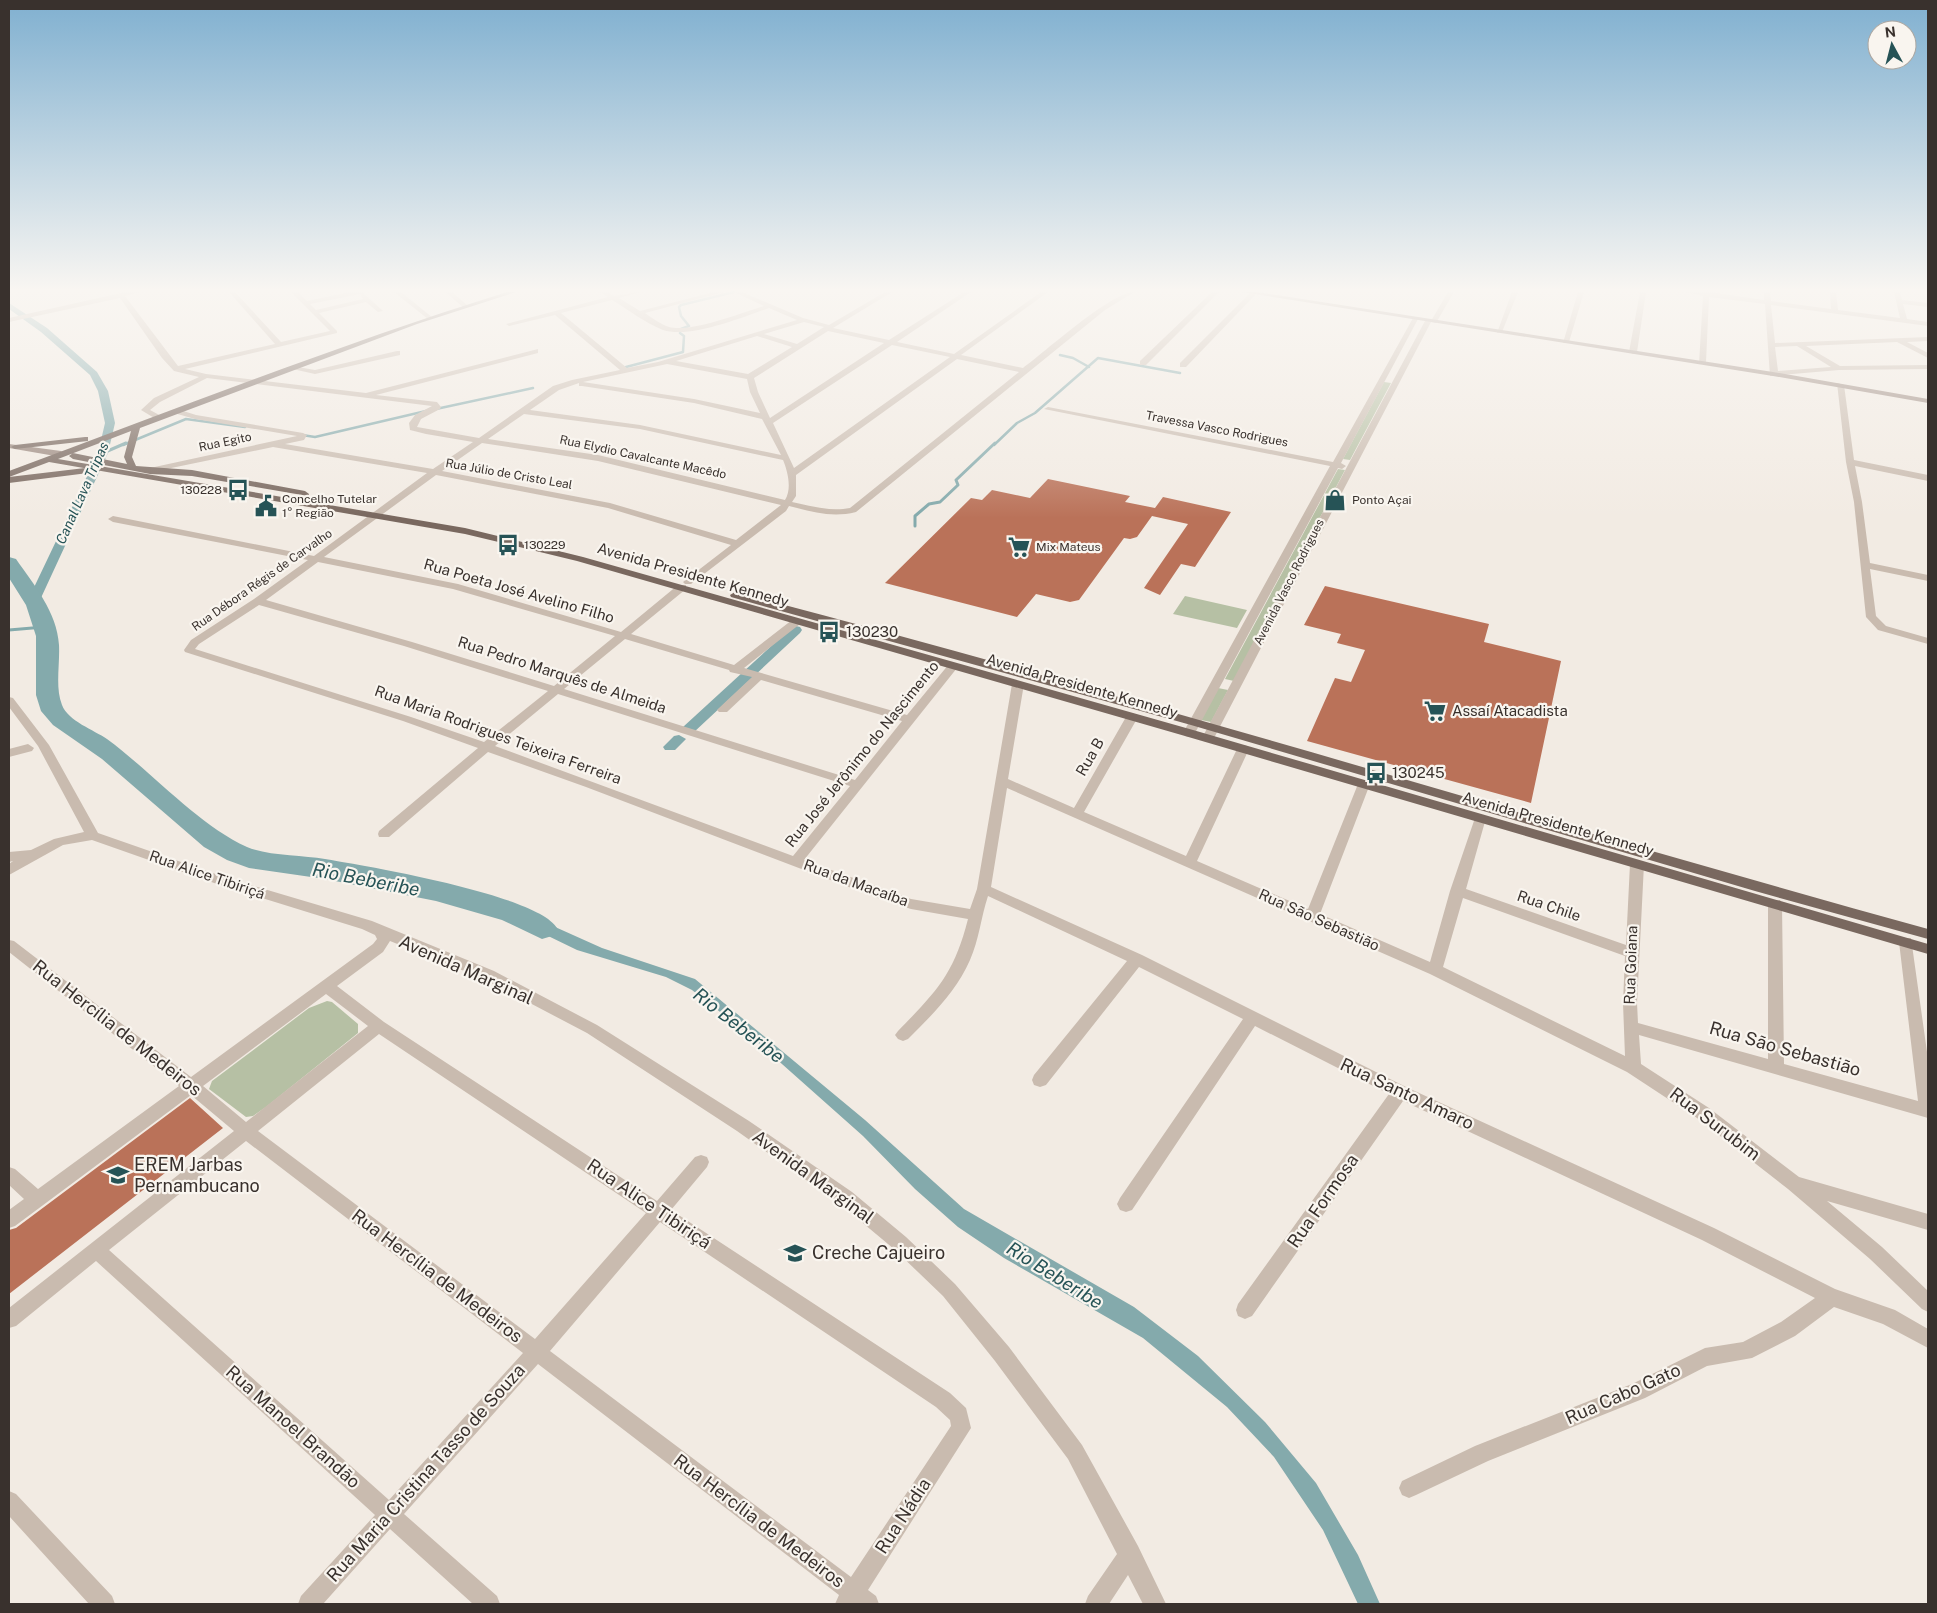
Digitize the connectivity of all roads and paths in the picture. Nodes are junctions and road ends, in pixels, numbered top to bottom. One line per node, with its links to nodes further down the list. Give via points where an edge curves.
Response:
1 (185, 367): 19 (street)
2 (335, 367): 17 (street, via 314,372)
3 (472, 367): 28 (street)
4 (622, 367): 20 (street)
5 (644, 367): 20 (street, Rua Débora Régis de Carvalho)
6 (696, 367): 24 (street)
7 (767, 367): 24 (street)
8 (851, 367): 34 (street)
9 (941, 367): 49 (street)
10 (1006, 367): 21 (street)
11 (1030, 367): 21 (street)
12 (1388, 367): 45 (street, Avenida Vasco Rodrigues)
13 (1403, 367): 47 (street, Avenida Vasco Rodrigues)
14 (1737, 367): 22 (street)
15 (1773, 367): 22 (street)
16 (1904, 367): 18 (street)
17 (292, 368): 25 (main road)
18 (1839, 368): 22 (street)
19 (177, 369): 23 (street)
20 (626, 371): 26 (street, Rua Débora Régis de Carvalho)
21 (1025, 371): 54 (street, Rua Elydio Cavalcante Macêdo, via 853,510 830,513)
22 (1774, 373): 27 (street)
23 (206, 376): 25 (street); 33 (street, via 157,400 145,410)
24 (750, 378): 34 (street)
25 (255, 382): 28 (street); 31 (main road)
26 (572, 382): 32 (street, Rua Débora Régis de Carvalho, via 556,388); 34 (street, via 694,401)
27 (1840, 385): 29 (street); 43 (street)
28 (362, 396): 37 (street, Rua Elydio Cavalcante Macêdo, via 434,404 437,407 422,414 413,428)
29 (1928, 401)
30 (1048, 409): 45 (street, Travessa Vasco Rodrigues)
31 (177, 410): 33 (main road); 38 (street, Rua Egito, via 195,417 302,436)
32 (523, 411): 37 (street, Rua Débora Régis de Carvalho); 41 (street, via 640,427)
33 (159, 418): 35 (main road)
34 (767, 419): 41 (street)
35 (131, 428): 36 (main road); 46 (main road, via 128,460)
36 (102, 437): 39 (main road); 40 (main road)
37 (480, 440): 48 (street, Rua Débora Régis de Carvalho); 54 (street, Rua Elydio Cavalcante Macêdo, via 598,458)
38 (272, 444): 48 (street, Rua Júlio de Cristo Leal); 51 (street, Rua Egito)
39 (11, 448): 40 (street, Avenida Presidente Kennedy); 42 (street, Avenida Presidente Kennedy)
40 (61, 454): 42 (main road); 44 (main road, Avenida Presidente Kennedy)
41 (785, 458): 49 (street)
42 (46, 460): 44 (main road, Avenida Presidente Kennedy); 50 (main road)
43 (1850, 464): 52 (street); 59 (street)
44 (83, 465): 46 (main road, Avenida Presidente Kennedy, via 117,463); 51 (main road, Avenida Presidente Kennedy, via 112,472); 53 (main road)
45 (1335, 465): 47 (street, Travessa Vasco Rodrigues); 69 (street, Avenida Vasco Rodrigues)
46 (132, 468): 51 (main road, Avenida Presidente Kennedy)
47 (1351, 468): 71 (street, Avenida Vasco Rodrigues)
48 (433, 473): 55 (street, Rua Débora Régis de Carvalho); 57 (street, Rua Júlio de Cristo Leal, via 632,511)
49 (794, 473): 54 (street)
50 (9, 474)
51 (147, 474): 55 (main road, Avenida Presidente Kennedy); 55 (main road, Avenida Presidente Kennedy, via 192,473 312,495)
52 (1928, 478)
53 (9, 480)
54 (789, 503): 57 (street)
55 (380, 512): 58 (street, Rua Débora Régis de Carvalho); 61 (main road, Avenida Presidente Kennedy)
56 (113, 519): 58 (street, Rua Poeta José Avelino Filho)
57 (738, 544): 61 (street)
58 (316, 558): 62 (street, Rua Débora Régis de Carvalho); 64 (street, Rua Poeta José Avelino Filho, via 454,586)
59 (1865, 565): 60 (street); 65 (street, via 1870,617 1882,628)
60 (1928, 578)
61 (685, 584): 63 (main road, Avenida Presidente Kennedy); 64 (street); 77 (main road, Avenida Presidente Kennedy)
62 (258, 601): 66 (street, Rua Débora Régis de Carvalho); 72 (street, Rua Pedro Marquês de Almeida, via 413,643)
63 (796, 622): 67 (main road, Avenida Presidente Kennedy); 68 (street)
64 (621, 636): 68 (street, Rua Poeta José Avelino Filho); 72 (street)
65 (1928, 641)
66 (189, 648): 80 (street, Rua Maria Rodrigues Teixeira Ferreira, via 198,655 352,700)
67 (953, 666): 70 (main road, Avenida Presidente Kennedy); 76 (street, Rua José Jerônimo do Nascimento)
68 (747, 673): 74 (street); 76 (street, Rua Poeta José Avelino Filho)
69 (1216, 681): 71 (street); 77 (street, Avenida Vasco Rodrigues)
70 (1018, 684): 75 (main road, Avenida Presidente Kennedy); 83 (street)
71 (1237, 687): 78 (street, Avenida Vasco Rodrigues)
72 (556, 689): 80 (street); 84 (street, Rua Pedro Marquês de Almeida)
73 (9, 700): 89 (street, via 43,745)
74 (723, 710)
75 (1132, 718): 77 (main road, Avenida Presidente Kennedy); 86 (street, Rua B)
76 (910, 720): 84 (street, Rua José Jerônimo do Nascimento)
77 (1192, 727): 78 (main road, Avenida Presidente Kennedy)
78 (1211, 733): 81 (main road, Avenida Presidente Kennedy); 101 (main road, Avenida Presidente Kennedy)
79 (28, 748): 82 (street)
80 (485, 748): 88 (street); 92 (street, Rua Maria Rodrigues Teixeira Ferreira)
81 (1243, 750): 85 (main road, Avenida Presidente Kennedy); 93 (street)
82 (9, 753)
83 (1002, 781): 86 (street, Rua São Sebastião); 97 (street)
84 (856, 784): 92 (street, Rua José Jerônimo do Nascimento)
85 (1364, 784): 87 (main road, Avenida Presidente Kennedy); 99 (street)
86 (1077, 813): 93 (street, Rua São Sebastião)
87 (1480, 818): 94 (main road, Avenida Presidente Kennedy); 96 (street)
88 (384, 834)
89 (93, 836): 90 (street, Rua Alice Tibiriçá, via 61,841); 100 (street, Rua Alice Tibiriçá, via 255,892 367,924)
90 (33, 854): 91 (street); 95 (street)
91 (9, 857)
92 (796, 861): 97 (street, Rua da Macaíba, via 911,904)
93 (1190, 862): 99 (street, Rua São Sebastião)
94 (1637, 864): 98 (main road, Avenida Presidente Kennedy); 105 (street, Rua Goiana)
95 (9, 870)
96 (1457, 891): 105 (street, Rua Chile); 107 (street)
97 (979, 902): 106 (street, Rua Santo Amaro); 112 (street, via 968,945 953,980)
98 (1775, 904): 102 (main road, Avenida Presidente Kennedy); 114 (street)
99 (1312, 917): 107 (street, Rua São Sebastião)
100 (381, 932): 108 (street, via 384,939 378,948); 139 (street, Avenida Marginal, via 489,975 592,1029 743,1126 846,1198 949,1290 1002,1354 1075,1452)
101 (1928, 934)
102 (1906, 942): 104 (main road, Avenida Presidente Kennedy); 118 (street)
103 (9, 945): 116 (street, Rua Hercília de Medeiros)
104 (1928, 948)
105 (1631, 952): 111 (street, Rua Goiana)
106 (1137, 958): 109 (street, Rua Santo Amaro); 115 (street)
107 (1435, 970): 113 (street, Rua São Sebastião)
108 (327, 987): 110 (street, Rua Alice Tibiriçá); 116 (street)
109 (1252, 1018): 117 (street, Rua Santo Amaro); 124 (street)
110 (379, 1026): 119 (street); 125 (street, Rua Alice Tibiriçá)
111 (1631, 1027): 113 (street, Rua Goiana); 114 (street, Rua São Sebastião)
112 (903, 1035)
113 (1633, 1067): 122 (street, Rua Surubim, via 1703,1113)
114 (1776, 1067): 118 (street, Rua São Sebastião)
115 (1040, 1080)
116 (190, 1085): 119 (street, Rua Hercília de Medeiros); 123 (street)
117 (1400, 1092): 129 (street, Rua Santo Amaro, via 1708,1234); 131 (street, Rua Formosa)
118 (1928, 1111)
119 (247, 1132): 128 (street); 134 (street, Rua Hercília de Medeiros)
120 (701, 1162): 125 (street, Rua Maria Cristina Tasso de Souza)
121 (9, 1174): 123 (street)
122 (1794, 1184): 127 (street, Rua Surubim); 130 (street, Rua Surubim, via 1876,1253)
123 (37, 1199): 126 (street)
124 (1126, 1204)
125 (660, 1210): 134 (street, Rua Maria Cristina Tasso de Souza); 135 (street, Rua Alice Tibiriçá, via 942,1400 958,1416)
126 (9, 1220)
127 (1928, 1222)
128 (97, 1251): 132 (street); 138 (street, Rua Manoel Brandão)
129 (1832, 1297): 133 (street, Rua Santo Amaro, via 1888,1316); 136 (street, Rua Cabo Gato, via 1788,1329 1745,1351 1705,1357 1638,1391 1482,1452)
130 (1928, 1303)
131 (1245, 1310)
132 (9, 1319)
133 (1928, 1339)
134 (536, 1351): 138 (street, Rua Maria Cristina Tasso de Souza); 140 (street, Rua Hercília de Medeiros)
135 (962, 1428): 140 (street, Rua Nádia)
136 (1409, 1488)
137 (9, 1501): 141 (street)
138 (390, 1513): 142 (street, Rua Maria Cristina Tasso de Souza); 143 (street, Rua Manoel Brandão)
139 (1130, 1554): 144 (street); 145 (street, Avenida Marginal)
140 (855, 1600)
141 (104, 1604)
142 (310, 1604)
143 (489, 1604)
144 (1096, 1604)
145 (1155, 1604)

